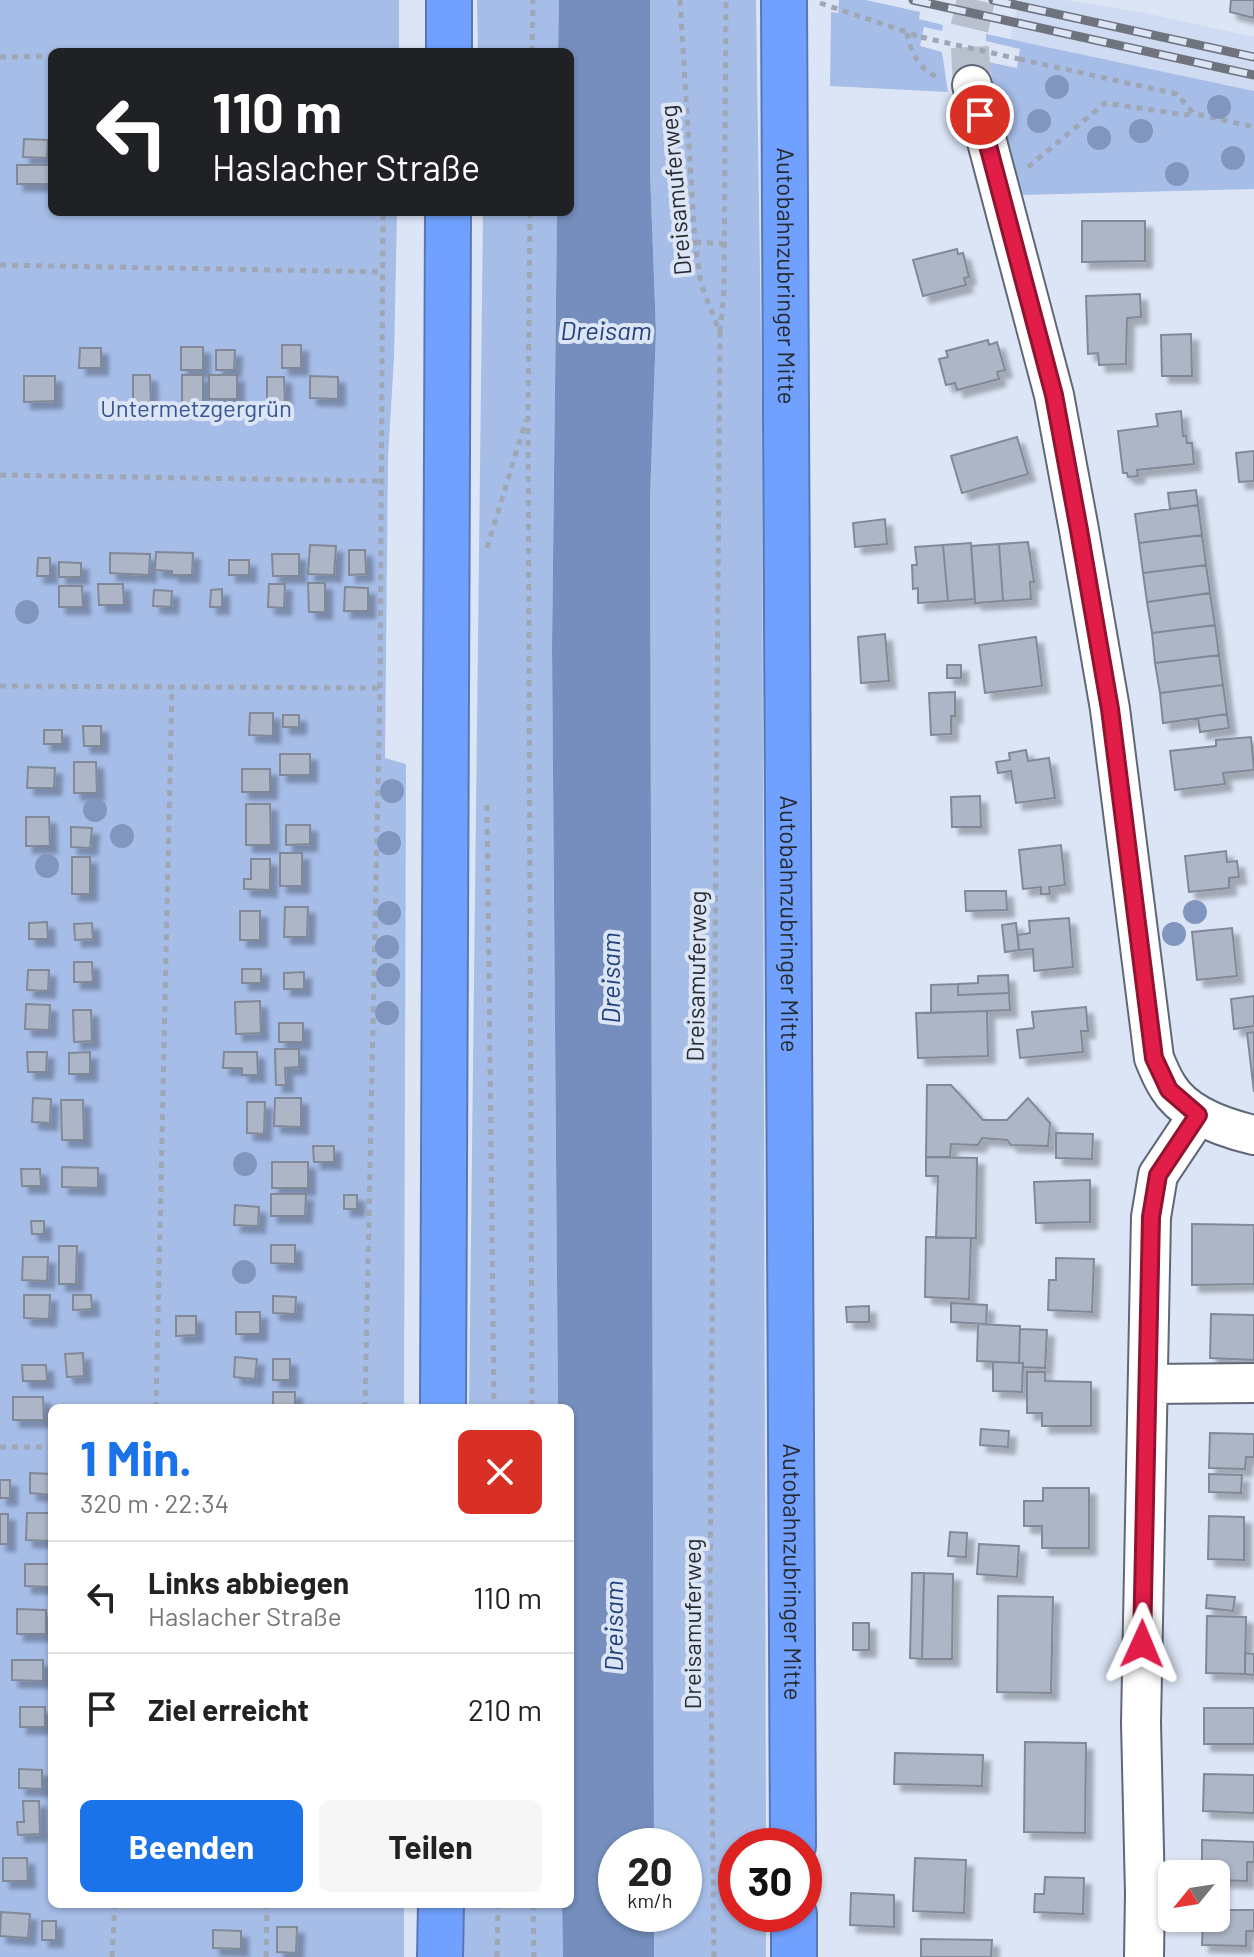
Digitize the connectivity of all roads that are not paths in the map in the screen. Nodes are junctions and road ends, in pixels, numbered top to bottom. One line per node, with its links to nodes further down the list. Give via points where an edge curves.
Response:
1 (449, 0): 3 (highway)
2 (784, 0): 11 (highway, Autobahnzubringer Mitte)
3 (449, 48)
4 (960, 82): 6 (street, via 997,175 1054,395 1110,709 1154,1058 1169,1090)
5 (448, 216): 10 (highway)
6 (1198, 1115): 7 (street); 9 (street, via 1158,1175 1151,1217)
7 (1254, 1135)
8 (1254, 1383): 9 (street)
9 (1149, 1384): 16 (street, via 1141,1723)
10 (443, 1404)
11 (793, 1828)
12 (441, 1908): 14 (highway)
13 (794, 1932): 15 (highway)
14 (440, 1957)
15 (794, 1957)
16 (1144, 1957)

